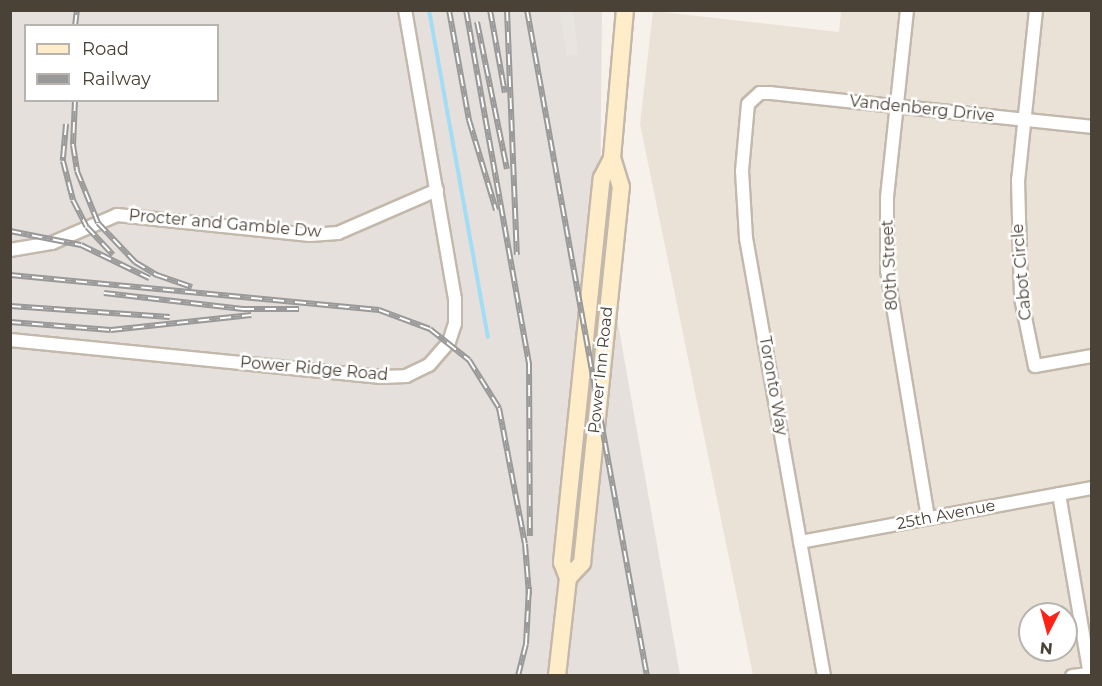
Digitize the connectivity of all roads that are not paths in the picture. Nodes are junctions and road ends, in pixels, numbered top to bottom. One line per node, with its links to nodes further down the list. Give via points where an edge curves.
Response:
1 (405, 10): 9 (street, Power Ridge Road)
2 (625, 10): 17 (main road, Power Inn Road, via 612,159 602,178 562,562 568,578)
3 (907, 10): 6 (street, 80th Street)
4 (1036, 10): 7 (street)
5 (753, 97): 6 (street, Vandenberg Drive, via 770,93); 16 (street, Toronto Way, via 745,111 743,208)
6 (896, 106): 7 (street, Vandenberg Drive); 15 (street, 80th Street, via 887,198 887,270)
7 (1024, 120): 8 (street, Vandenberg Drive); 12 (street, Cabot Circle, via 1018,180 1018,259 1035,366)
8 (1092, 127)
9 (437, 190): 10 (street, Procter and Gamble Dw, via 338,233 310,235 117,215 52,243); 11 (street, Power Ridge Road, via 455,299 455,324 446,347 429,365 406,376 381,378)
10 (10, 250)
11 (10, 340)
12 (1092, 356)
13 (1092, 488): 14 (street, 25th Avenue)
14 (1059, 494): 15 (street, 25th Avenue); 20 (street)
15 (928, 518): 16 (street, 25th Avenue)
16 (800, 542): 18 (street, Toronto Way)
17 (557, 675)
18 (824, 675)
19 (1072, 675): 20 (street)
20 (1090, 675)

